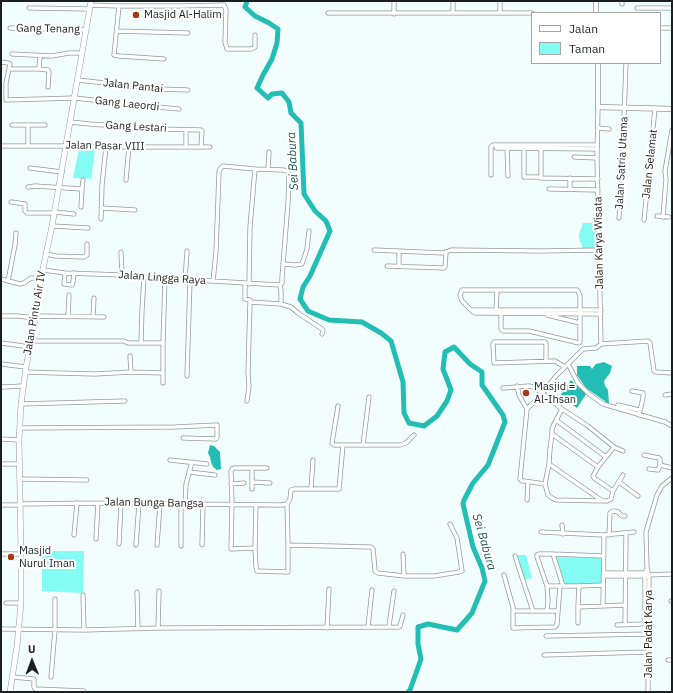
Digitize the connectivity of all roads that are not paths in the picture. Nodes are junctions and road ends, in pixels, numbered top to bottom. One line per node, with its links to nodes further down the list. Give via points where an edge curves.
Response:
1 (180, 1): 10 (street)
2 (394, 1): 19 (street)
3 (453, 1): 16 (street)
4 (500, 1): 17 (street)
5 (596, 1): 14 (street)
6 (199, 3): 7 (street); 10 (street)
7 (218, 3): 26 (street, via 224,5 226,10 227,49 250,50 255,47)
8 (90, 5): 9 (street); 11 (street); 23 (main road, Jalan Pintu Air IV)
9 (119, 6): 10 (street); 24 (street)
10 (180, 6)
11 (29, 8)
12 (637, 8): 13 (street)
13 (672, 8)
14 (596, 12)
15 (328, 13): 19 (street)
16 (453, 13): 17 (street); 19 (street)
17 (500, 13): 18 (street)
18 (531, 13)
19 (394, 14)
20 (10, 28): 23 (street, Gang Tenang)
21 (661, 28): 22 (street)
22 (672, 28)
23 (87, 30): 27 (main road, Jalan Pintu Air IV)
24 (117, 31): 25 (street); 30 (street, via 115,56)
25 (188, 33)
26 (255, 35)
27 (82, 53): 29 (street); 36 (main road, Jalan Pintu Air IV)
28 (12, 54): 29 (street)
29 (40, 56): 35 (street)
30 (164, 59)
31 (1, 62): 34 (street, via 9,63)
32 (598, 64): 42 (street, Jalan Karya Wisata)
33 (626, 64): 43 (street, Jalan Satria Utama)
34 (9, 69): 35 (street); 38 (street)
35 (39, 69): 39 (street, via 49,71)
36 (78, 80): 40 (street, Jalan Pantai); 41 (main road, Jalan Pintu Air IV)
37 (1, 82): 38 (street)
38 (6, 83): 41 (street, Gang Laeordi, via 6,100)
39 (48, 87)
40 (188, 90)
41 (75, 98): 46 (street, Gang Laeordi); 47 (main road, Jalan Pintu Air IV)
42 (598, 107): 43 (street); 51 (street, Jalan Karya Wisata)
43 (624, 108): 44 (street); 96 (street, Jalan Satria Utama)
44 (655, 108): 45 (street); 98 (street, Jalan Selamat)
45 (672, 108)
46 (179, 109)
47 (70, 122): 53 (street, Gang Lestari); 57 (main road, Jalan Pintu Air IV)
48 (12, 125): 49 (street)
49 (28, 125): 50 (street); 56 (street)
50 (45, 125)
51 (598, 128): 52 (street); 66 (street, Jalan Karya Wisata)
52 (609, 129)
53 (186, 130): 61 (street); 62 (street, Gang Lestari, via 202,131)
54 (672, 130): 94 (street, via 665,171)
55 (1, 146): 56 (street, Jalan Pasar VIII)
56 (28, 146): 57 (street, Jalan Pasar VIII)
57 (66, 146): 60 (street, Jalan Pasar VIII); 73 (main road, Jalan Pintu Air IV)
58 (129, 146): 60 (street, Jalan Pasar VIII); 61 (street, Jalan Pasar VIII); 80 (street)
59 (507, 146): 64 (street); 74 (street, via 491,147); 75 (street)
60 (106, 147): 89 (street)
61 (186, 147): 62 (street, Jalan Pasar VIII)
62 (202, 147): 63 (street, Jalan Pasar VIII)
63 (210, 147)
64 (524, 147): 65 (street); 65 (street, via 524,177 541,177)
65 (541, 147): 66 (street)
66 (597, 147): 69 (street, Jalan Karya Wisata)
67 (269, 152): 72 (street)
68 (574, 157): 69 (street)
69 (597, 158): 78 (street, Jalan Karya Wisata)
70 (30, 168): 73 (street)
71 (255, 168): 72 (street); 125 (street, via 224,166 220,169); 126 (street)
72 (268, 169): 111 (street, via 286,170 289,174)
73 (62, 172): 82 (main road, Jalan Pintu Air IV)
74 (491, 175)
75 (508, 176)
76 (519, 178): 77 (street)
77 (570, 178): 78 (street); 85 (street)
78 (598, 179): 86 (street, Jalan Karya Wisata)
79 (83, 180): 83 (street)
80 (126, 180)
81 (28, 186): 82 (street)
82 (58, 187): 83 (street); 91 (main road, Jalan Pintu Air IV)
83 (82, 189): 88 (street)
84 (549, 189): 85 (street)
85 (570, 189): 86 (street)
86 (598, 190): 105 (street, Jalan Karya Wisata)
87 (11, 202): 91 (street, via 25,204 27,213)
88 (81, 207)
89 (101, 208): 90 (street); 97 (street)
90 (136, 210)
91 (54, 213): 92 (street); 99 (main road, Jalan Pintu Air IV)
92 (74, 214)
93 (657, 216): 94 (street)
94 (663, 217): 95 (street)
95 (669, 217)
96 (619, 218)
97 (101, 219)
98 (644, 220)
99 (52, 226): 100 (street); 110 (main road, Jalan Pintu Air IV)
100 (88, 228)
101 (309, 230): 111 (street, via 302,264)
102 (16, 233): 124 (street)
103 (87, 244): 110 (street, via 87,255 84,257)
104 (374, 250): 108 (street)
105 (600, 250): 109 (street); 135 (street, Jalan Karya Wisata)
106 (187, 251): 122 (street)
107 (121, 252): 117 (street)
108 (399, 252): 109 (street); 113 (street)
109 (446, 252): 113 (street, via 444,268)
110 (46, 254): 114 (main road, Jalan Pintu Air IV)
111 (283, 264): 127 (street)
112 (387, 266): 113 (street)
113 (399, 266)
114 (43, 270): 115 (street, Jalan Lingga Raya); 119 (main road, Jalan Pintu Air IV)
115 (65, 273): 116 (street, Jalan Lingga Raya); 116 (street, via 64,284 72,285)
116 (74, 273): 117 (street, Jalan Lingga Raya)
117 (122, 275): 118 (street, Jalan Lingga Raya)
118 (144, 277): 120 (street, Jalan Lingga Raya); 146 (street)
119 (42, 278): 124 (street, via 31,278 22,284); 139 (main road, Jalan Pintu Air IV)
120 (165, 278): 122 (street, Jalan Lingga Raya); 147 (street)
121 (1, 279): 124 (street)
122 (185, 280): 123 (street, Jalan Lingga Raya)
123 (190, 280): 125 (street, Jalan Lingga Raya); 159 (street)
124 (8, 281)
125 (213, 281): 126 (street, Jalan Lingga Raya)
126 (247, 284): 127 (street, Jalan Lingga Raya); 131 (street, via 245,299)
127 (280, 285): 132 (street)
128 (497, 291): 133 (street); 133 (street, via 462,290 460,295 462,301 475,313); 134 (street, via 577,290 580,294)
129 (69, 295): 138 (street)
130 (94, 298): 140 (street)
131 (250, 302): 132 (street); 171 (street, via 249,387)
132 (281, 304): 143 (street, via 291,307 323,330)
133 (498, 312): 134 (street); 136 (street); 142 (street, via 503,331 532,332 579,343)
134 (580, 312): 135 (street); 136 (street); 142 (street)
135 (601, 312): 148 (street, Jalan Karya Wisata)
136 (540, 313): 142 (street)
137 (1, 316): 139 (street)
138 (68, 316): 139 (street); 140 (street)
139 (36, 317): 144 (main road, Jalan Pintu Air IV)
140 (92, 317): 141 (street)
141 (104, 317)
142 (580, 323)
143 (322, 334)
144 (31, 341): 146 (street); 149 (main road, Jalan Pintu Air IV)
145 (1, 342): 149 (street)
146 (140, 343): 147 (street)
147 (163, 343): 157 (street)
148 (601, 344): 153 (street, via 596,348 583,349); 158 (street, via 648,341 654,371)
149 (30, 347): 155 (main road, Jalan Pintu Air IV)
150 (130, 356): 156 (street)
151 (546, 361): 151 (street, via 545,342 493,343 494,362); 154 (street, via 555,361)
152 (1, 364): 155 (street)
153 (568, 364): 154 (street); 177 (street, via 578,383 603,404)
154 (565, 367): 166 (street)
155 (26, 369): 156 (street, via 57,374); 162 (main road, Jalan Pintu Air IV)
156 (131, 372): 157 (street)
157 (163, 373): 160 (street)
158 (672, 373)
159 (186, 376)
160 (163, 383)
161 (1, 386): 162 (street)
162 (24, 386): 172 (main road, Jalan Pintu Air IV)
163 (517, 386): 164 (street); 166 (street, via 532,386); 175 (street)
164 (503, 388)
165 (632, 391): 177 (street, via 643,394)
166 (543, 393): 175 (street); 176 (street)
167 (672, 394): 168 (street)
168 (666, 395)
169 (369, 397): 187 (street)
170 (125, 401): 172 (street)
171 (246, 401)
172 (21, 404): 180 (main road, Jalan Pintu Air IV)
173 (618, 405): 177 (street)
174 (338, 406): 186 (street, via 332,443)
175 (527, 409): 212 (street, via 520,479)
176 (562, 409): 178 (street); 188 (street)
177 (639, 412): 179 (street)
178 (556, 420): 181 (street); 191 (street)
179 (672, 426)
180 (20, 428): 183 (street, via 217,425 216,439); 185 (main road, Jalan Pintu Air IV)
181 (552, 434): 198 (street); 200 (street)
182 (414, 435): 187 (street, via 400,445)
183 (183, 438)
184 (1, 439): 185 (street)
185 (19, 440): 196 (main road, Jalan Pintu Air IV)
186 (343, 445): 187 (street); 219 (street, via 339,489)
187 (362, 445)
188 (614, 447): 189 (street); 191 (street)
189 (623, 451)
190 (644, 455): 199 (street, via 660,458)
191 (606, 457): 200 (street)
192 (170, 460): 194 (street)
193 (313, 460): 219 (street)
194 (192, 462): 197 (street); 205 (street)
195 (1, 464): 196 (street)
196 (20, 464): 208 (main road, Jalan Pintu Air IV)
197 (207, 464)
198 (549, 464): 217 (street); 223 (street)
199 (660, 465): 203 (street); 204 (street, via 658,470)
200 (598, 467): 220 (street, via 594,477)
201 (252, 468): 202 (street); 211 (street); 216 (street, via 232,469)
202 (267, 468)
203 (672, 468)
204 (649, 469)
205 (189, 472): 206 (street); 230 (street)
206 (215, 474)
207 (623, 475): 213 (street)
208 (20, 479): 210 (street); 226 (main road, Jalan Pintu Air IV)
209 (672, 479): 260 (street, via 660,489 647,527)
210 (87, 480)
211 (252, 482): 215 (street); 218 (street)
212 (528, 482): 217 (street); 222 (street)
213 (619, 482): 220 (street); 221 (street)
214 (244, 483): 216 (street)
215 (270, 483)
216 (231, 484): 232 (street)
217 (545, 484): 223 (street, via 548,495 556,500)
218 (252, 489)
219 (312, 489): 233 (street, via 291,490)
220 (612, 491): 223 (street, via 611,500)
221 (638, 496)
222 (527, 500)
223 (602, 501)
224 (77, 503): 225 (street, Jalan Bunga Bangsa); 226 (street, Jalan Bunga Bangsa); 243 (street)
225 (98, 503): 227 (street, Jalan Bunga Bangsa); 246 (street)
226 (20, 504): 234 (street, Jalan Bunga Bangsa); 255 (main road, Jalan Pintu Air IV)
227 (121, 504): 228 (street, Jalan Bunga Bangsa); 247 (street)
228 (139, 504): 229 (street, Jalan Bunga Bangsa); 248 (street)
229 (160, 504): 230 (street, Jalan Bunga Bangsa); 249 (street)
230 (183, 504): 231 (street, Jalan Bunga Bangsa); 251 (street)
231 (203, 504): 232 (street, Jalan Bunga Bangsa); 250 (street)
232 (232, 504): 235 (street, Jalan Bunga Bangsa); 253 (street, via 230,549)
233 (287, 504): 235 (street, Jalan Bunga Bangsa); 252 (street)
234 (1, 505)
235 (256, 505): 253 (street)
236 (625, 516): 244 (street, via 614,511 610,513)
237 (450, 524): 265 (street, via 457,538 462,571 434,576)
238 (562, 525): 241 (street)
239 (541, 532): 241 (street)
240 (634, 532): 242 (street)
241 (563, 534): 245 (street)
242 (626, 534): 244 (street); 262 (street)
243 (74, 535)
244 (609, 535): 245 (street)
245 (604, 536): 259 (street)
246 (96, 539)
247 (119, 544)
248 (136, 545)
249 (157, 545)
250 (202, 545)
251 (181, 546)
252 (288, 546): 253 (street, via 288,572 257,571); 265 (street, via 371,547 376,572)
253 (255, 548)
254 (1, 554): 255 (street)
255 (21, 554): 278 (main road, Jalan Pintu Air IV)
256 (404, 554): 265 (street)
257 (553, 554): 259 (street); 267 (street, via 537,556); 268 (street)
258 (515, 556): 284 (street)
259 (604, 556): 261 (street)
260 (647, 573): 262 (street); 263 (street); 289 (street, via 644,622); 299 (street, Jalan Padat Karya)
261 (604, 574): 262 (street); 266 (street)
262 (626, 574): 280 (street)
263 (672, 574)
264 (504, 575): 282 (street)
265 (404, 576)
266 (603, 585): 269 (street); 279 (street)
267 (546, 586): 268 (street); 283 (street)
268 (561, 586): 269 (street); 285 (street)
269 (579, 586): 281 (street)
270 (329, 589): 293 (street)
271 (372, 590): 290 (street)
272 (158, 591): 292 (street)
273 (394, 591): 291 (street)
274 (137, 592): 296 (street)
275 (83, 595): 298 (street)
276 (54, 599): 297 (street)
277 (6, 603): 278 (street)
278 (21, 604): 295 (main road, Jalan Pintu Air IV)
279 (603, 605): 280 (street); 281 (street)
280 (625, 605): 289 (street)
281 (578, 608): 287 (street)
282 (513, 610): 284 (street); 285 (street, via 513,628 555,627)
283 (547, 610): 284 (street); 285 (street)
284 (533, 611)
285 (558, 611)
286 (403, 614): 291 (street, via 400,626)
287 (578, 623)
288 (617, 625): 289 (street)
289 (625, 625)
290 (368, 626): 291 (street); 293 (street)
291 (389, 626)
292 (158, 628): 293 (street); 296 (street)
293 (328, 628)
294 (1, 629): 295 (street)
295 (18, 629): 297 (street); 303 (main road, Jalan Pintu Air IV)
296 (138, 629): 298 (street)
297 (55, 630): 298 (street); 304 (street)
298 (84, 630)
299 (648, 634): 300 (street); 301 (street, Jalan Padat Karya)
300 (546, 636)
301 (648, 652): 302 (street); 308 (street, Jalan Padat Karya)
302 (544, 655)
303 (13, 677): 305 (street, via 34,679 35,689); 307 (main road, Jalan Pintu Air IV)
304 (51, 677)
305 (76, 691): 306 (street)
306 (84, 691)
307 (10, 692)
308 (648, 692)

